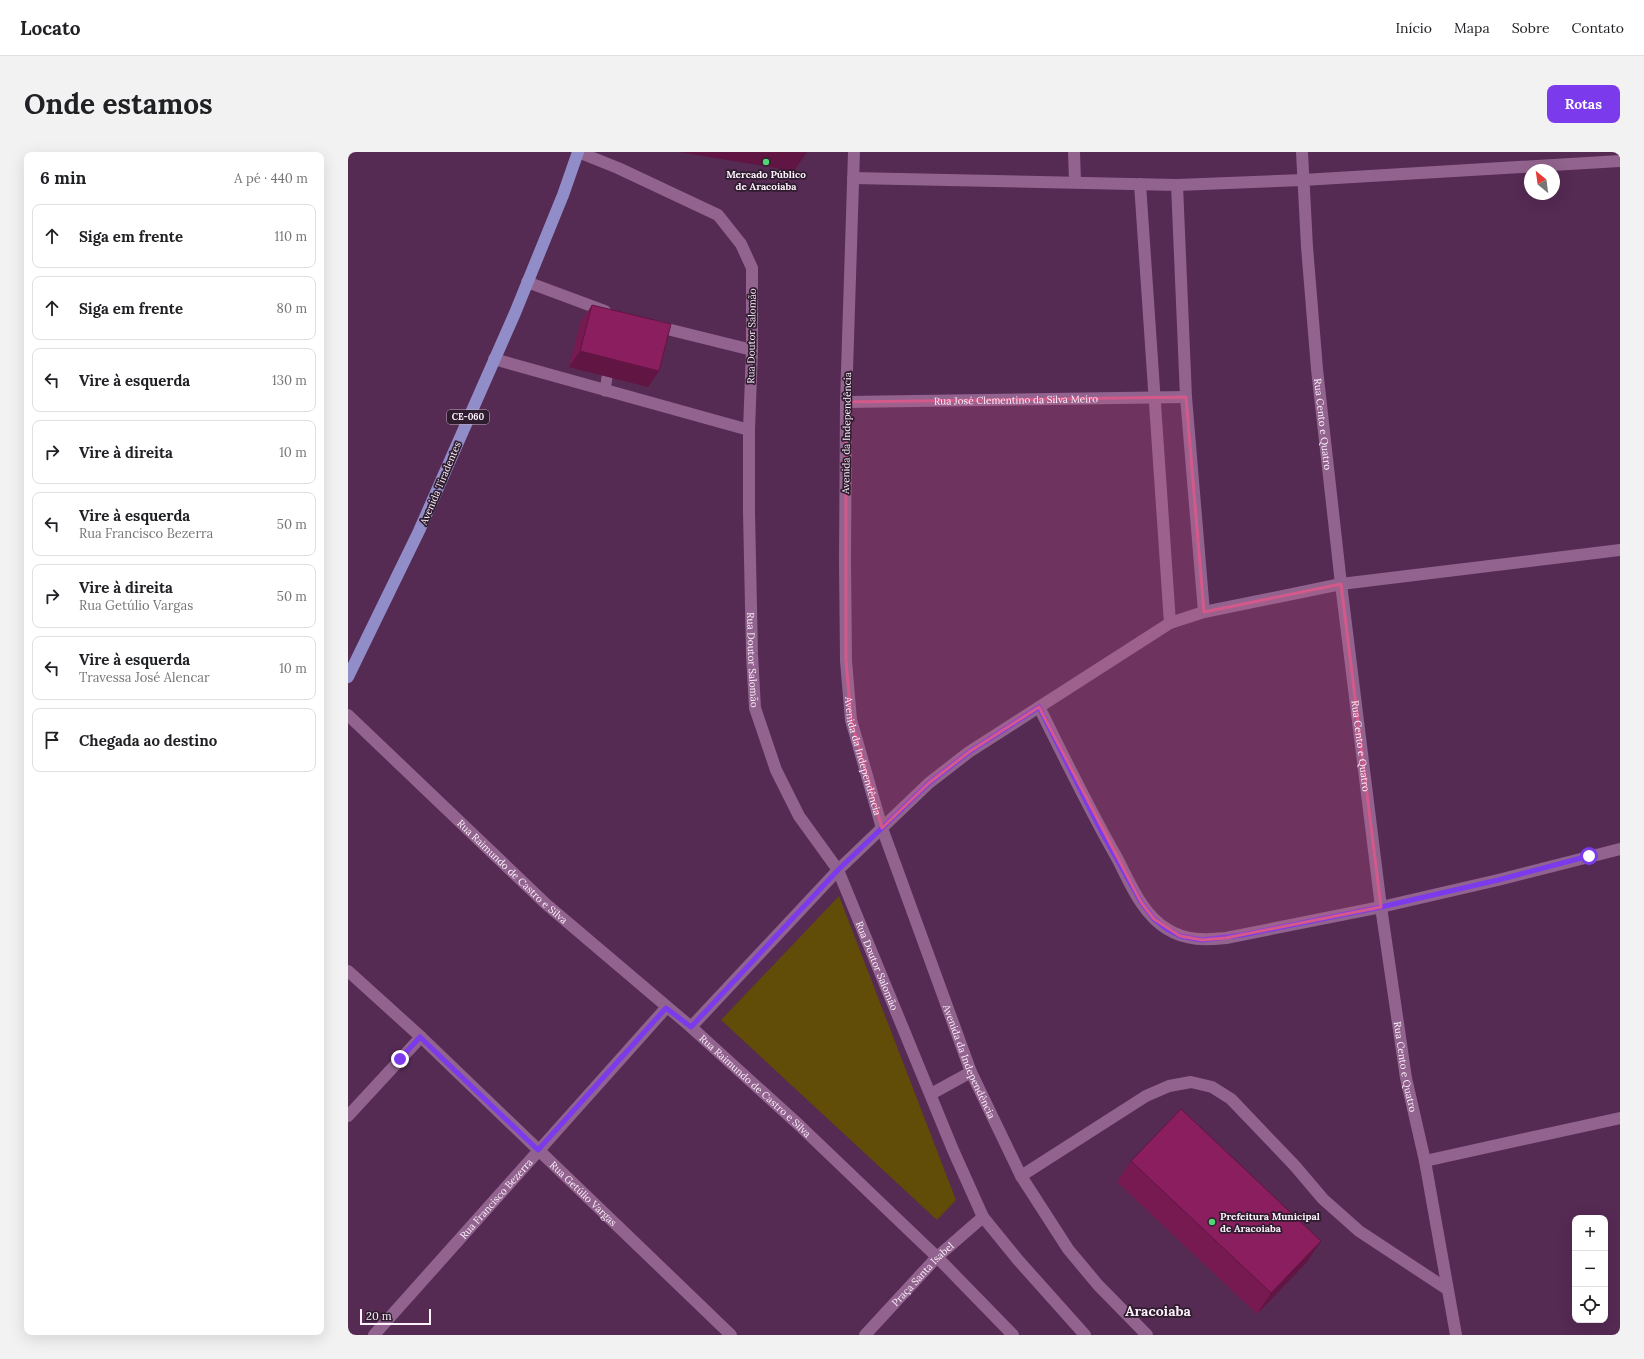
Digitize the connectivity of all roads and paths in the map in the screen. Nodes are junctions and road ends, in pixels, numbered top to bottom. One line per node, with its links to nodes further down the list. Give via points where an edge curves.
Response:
1 (578, 152): 11 (main road, Avenida Tiradentes / CE-060); 14 (street, Rua Doutor Salomão, via 718,215 741,244 752,268)
2 (854, 152): 6 (street, Avenida da Independência)
3 (1074, 152): 8 (street)
4 (1302, 152): 7 (street, Rua Cento e Quatro)
5 (1620, 161): 7 (street)
6 (853, 178): 8 (street); 20 (street, Avenida da Independência)
7 (1303, 180): 10 (street); 23 (street, Rua Cento e Quatro, via 1317,369)
8 (1075, 182): 9 (street)
9 (1140, 184): 10 (street); 19 (street)
10 (1177, 184): 18 (street)
11 (527, 282): 12 (street); 15 (main road, Avenida Tiradentes / CE-060)
12 (619, 317)
13 (641, 322): 14 (street)
14 (752, 350): 21 (street, Rua Doutor Salomão)
15 (494, 359): 17 (street); 26 (main road, Avenida Tiradentes / CE-060, via 419,531)
16 (608, 377): 17 (lane)
17 (604, 391): 21 (street)
18 (1186, 397): 19 (street, Rua José Clementino da Silva Meiro); 24 (street)
19 (1156, 398): 20 (street, Rua José Clementino da Silva Meiro); 25 (street)
20 (846, 402): 29 (street, Avenida da Independência, via 846,661 851,720)
21 (749, 430): 31 (street, Rua Doutor Salomão, via 755,708 776,770 799,816)
22 (1620, 550): 23 (street)
23 (1341, 584): 24 (street); 32 (street, Rua Cento e Quatro)
24 (1204, 612): 25 (street)
25 (1170, 623): 27 (street)
26 (348, 677)
27 (1039, 707): 29 (street, via 969,752 929,783); 32 (street, via 1100,829 1141,902 1154,919 1167,929 1180,936 1202,940 1226,938)
28 (348, 715): 34 (street, Rua Raimundo de Castro e Silva, via 546,904)
29 (882, 828): 31 (street); 37 (street, Avenida da Independência)
30 (1620, 848): 32 (street)
31 (838, 870): 35 (street); 38 (street, Rua Doutor Salomão)
32 (1381, 907): 42 (street, Rua Cento e Quatro, via 1406,1078)
33 (348, 971): 36 (street, Rua Getúlio Vargas)
34 (666, 1008): 35 (street, Rua Raimundo de Castro e Silva); 41 (street, Rua Francisco Bezerra)
35 (691, 1027): 45 (street, Rua Raimundo de Castro e Silva, via 799,1125)
36 (420, 1037): 39 (street); 41 (street, Rua Getúlio Vargas)
37 (971, 1072): 38 (street); 43 (street, Avenida da Independência)
38 (931, 1094): 44 (street, Rua Doutor Salomão)
39 (348, 1116)
40 (1620, 1118): 42 (street)
41 (538, 1150): 47 (street, Rua Francisco Bezerra); 48 (street, Rua Getúlio Vargas)
42 (1425, 1161): 46 (street, Rua Cento e Quatro)
43 (1021, 1176): 46 (street, via 1146,1096 1169,1086 1191,1082 1212,1087 1231,1098 1323,1199 1359,1231); 52 (street, Avenida da Independência, via 1068,1249)
44 (983, 1217): 45 (street, Praça Santa Isabel); 51 (street, Rua Doutor Salomão)
45 (937, 1257): 49 (street, Praça Santa Isabel); 50 (street, Rua Raimundo de Castro e Silva)
46 (1447, 1289): 53 (street, Rua Cento e Quatro)
47 (374, 1335)
48 (731, 1335)
49 (865, 1335)
50 (1013, 1335)
51 (1085, 1335)
52 (1146, 1335)
53 (1456, 1335)

